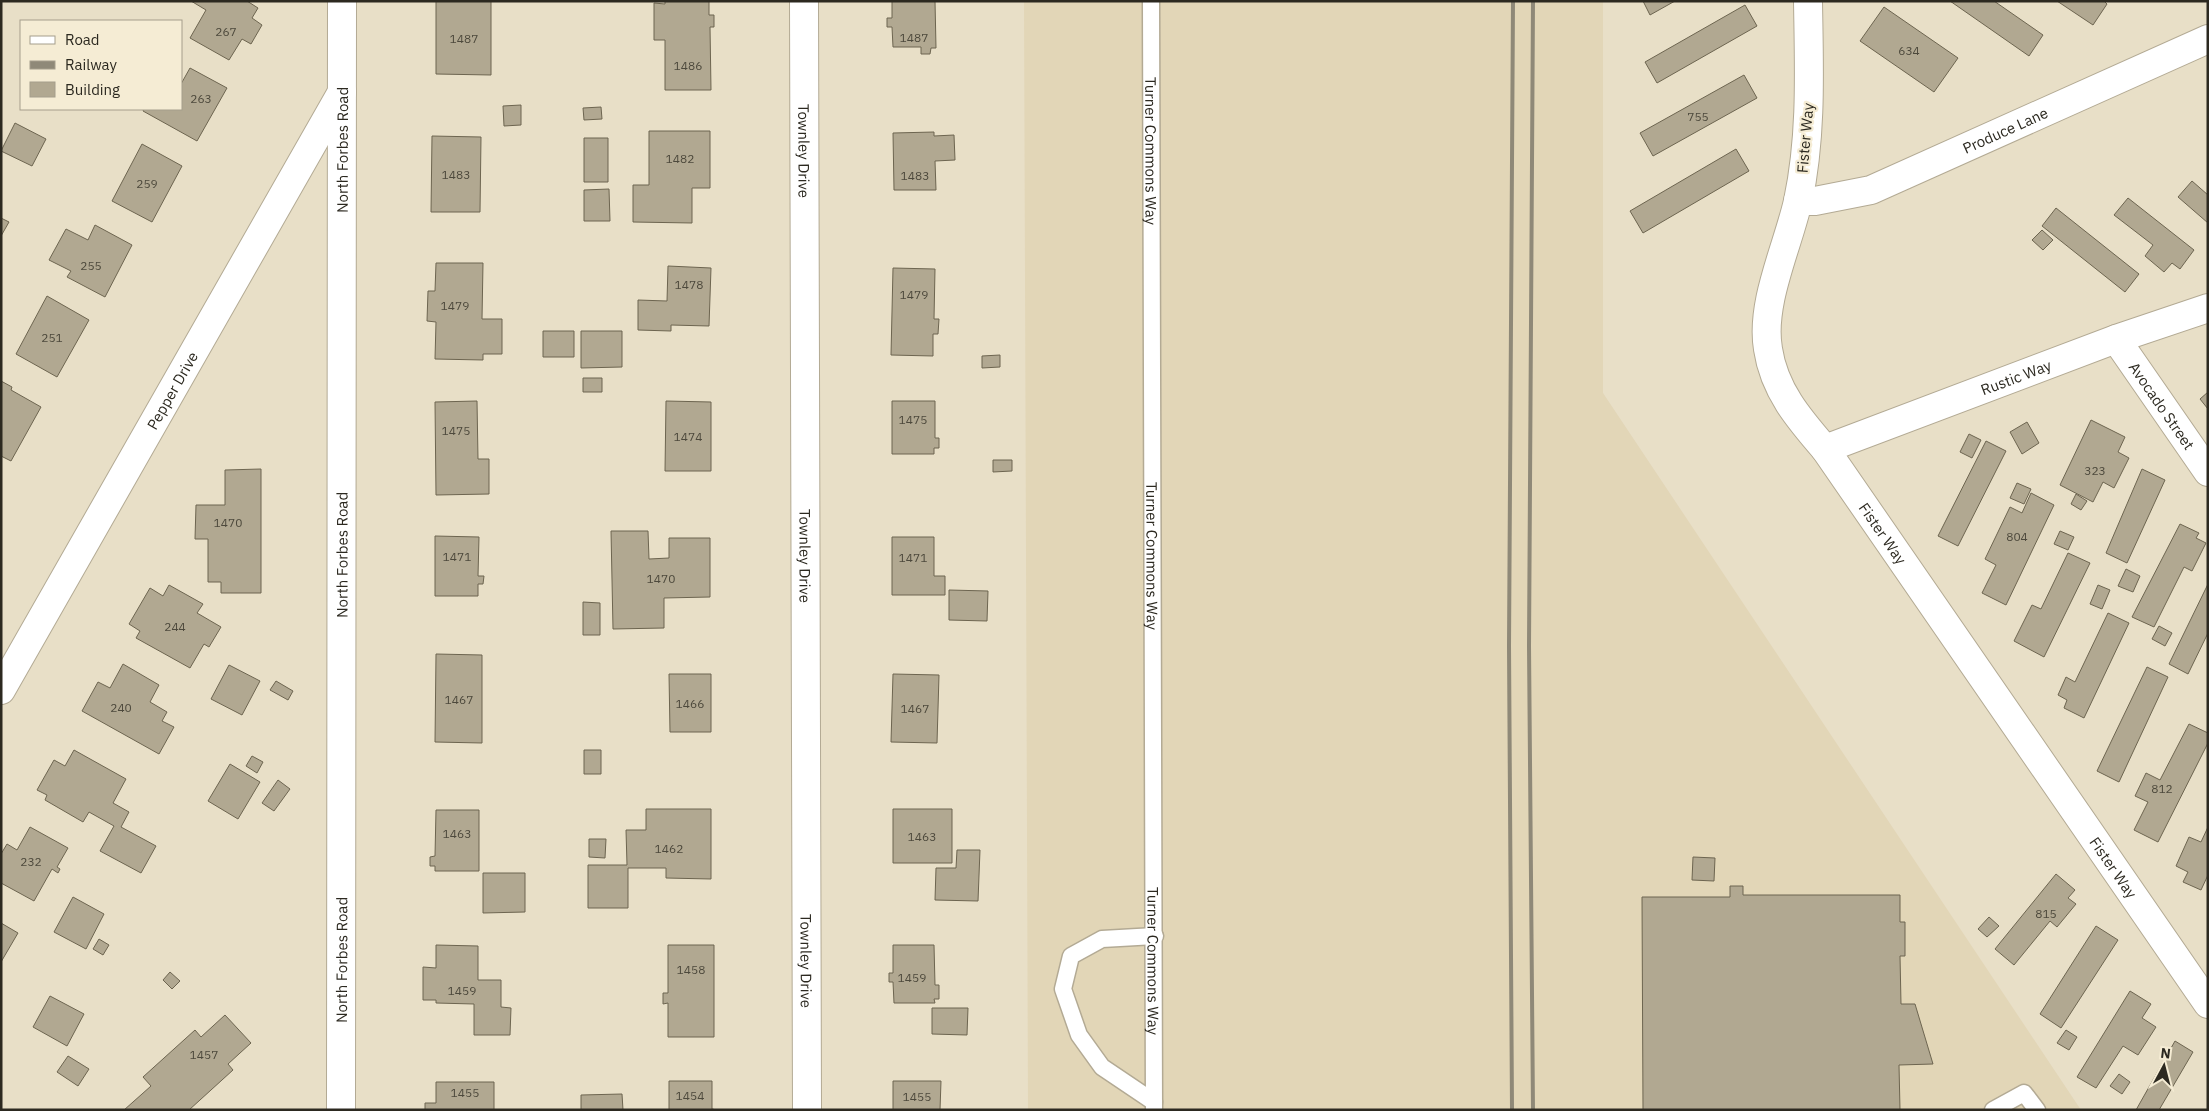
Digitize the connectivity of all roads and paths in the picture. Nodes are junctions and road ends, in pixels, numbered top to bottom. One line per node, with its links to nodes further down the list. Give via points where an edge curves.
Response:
1 (342, 1): 6 (street, North Forbes Road)
2 (804, 1): 17 (street, Townley Drive)
3 (1151, 1): 13 (lane, Turner Commons Way)
4 (1808, 1): 7 (street, Fister Way, via 1809,120)
5 (2208, 39): 7 (street, Produce Lane, via 1871,190 1815,201)
6 (342, 91): 12 (street, Pepper Drive); 16 (street, North Forbes Road)
7 (1798, 201): 10 (street, Fister Way, via 1768,310 1768,348 1776,382 1796,414)
8 (2208, 308): 9 (street, Rustic Way)
9 (2116, 339): 10 (street, Rustic Way); 11 (street, Avocado Street)
10 (1825, 449): 14 (street, Fister Way)
11 (2208, 472)
12 (1, 690)
13 (1154, 936): 15 (lane, Turner Commons Way); 15 (lane, via 1102,939 1071,956 1062,989 1079,1035 1102,1067)
14 (2208, 1004)
15 (1154, 1106)
16 (341, 1110)
17 (807, 1110)
18 (1993, 1110): 19 (lane, via 2024,1093)
19 (2037, 1110)

